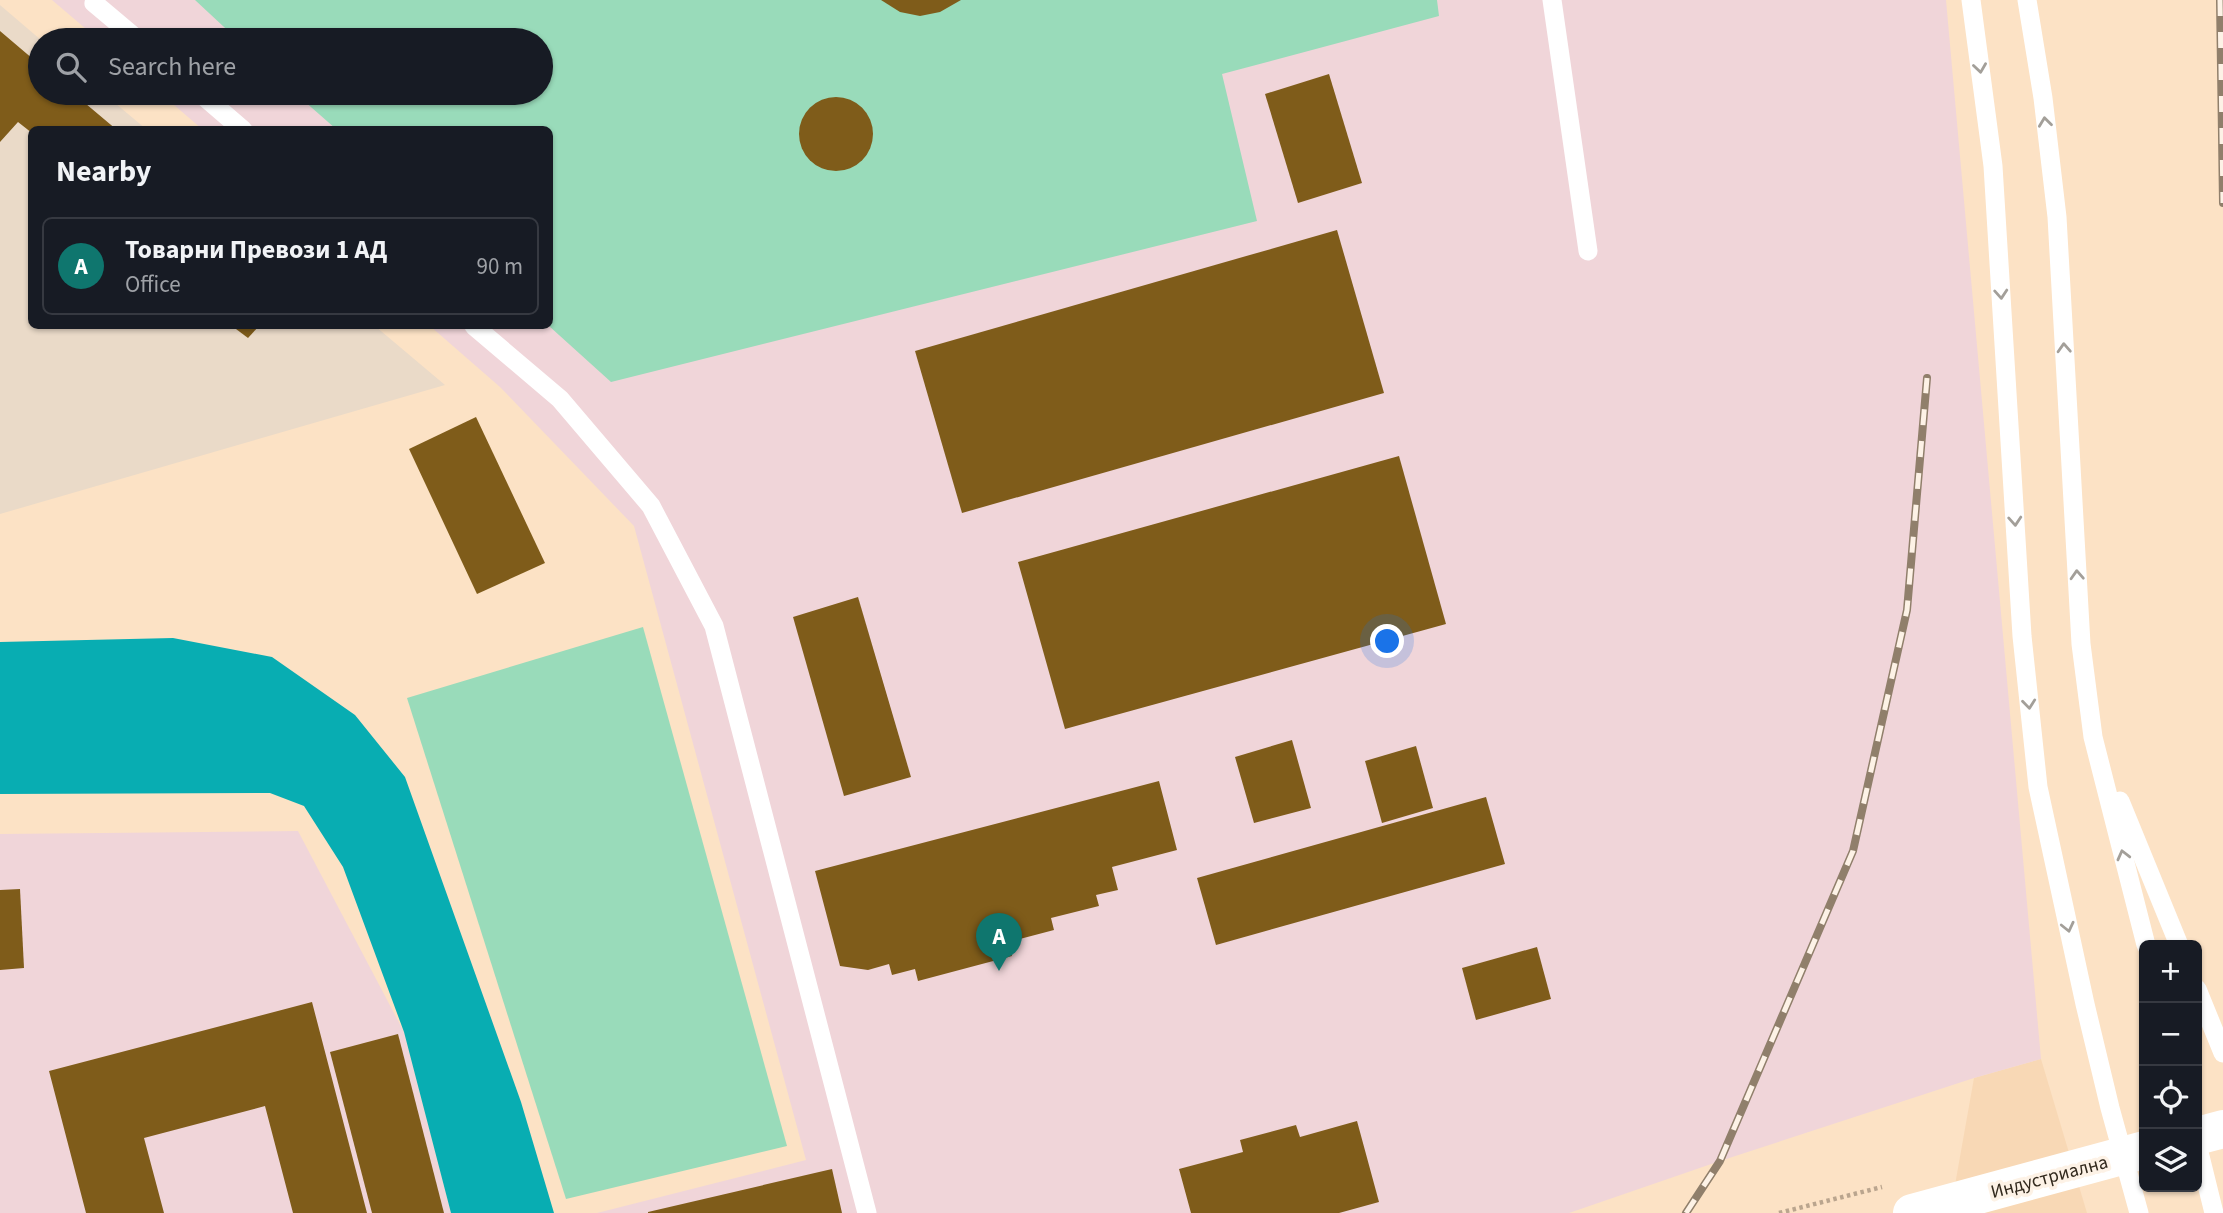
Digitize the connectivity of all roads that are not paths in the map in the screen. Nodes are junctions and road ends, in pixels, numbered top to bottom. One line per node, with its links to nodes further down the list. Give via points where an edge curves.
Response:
1 (95, 0): 5 (lane)
2 (1552, 0): 8 (lane)
3 (1971, 0): 21 (lane, one-way to 21, via 1993,166 2022,636 2038,787 2092,1030)
4 (2027, 0): 10 (lane, one-way to 4, via 2081,644 2057,217)
5 (124, 28)
6 (214, 105): 7 (lane)
7 (238, 126)
8 (1588, 251)
9 (478, 329): 19 (lane, via 560,399 651,506 715,626)
10 (2093, 737): 11 (lane, one-way to 10); 12 (lane)
11 (2145, 940)
12 (2177, 940)
13 (2202, 1001): 14 (lane)
14 (2223, 1053)
15 (2223, 1129): 16 (main road)
16 (2202, 1135)
17 (2139, 1151): 20 (main road, Индустриална)
18 (2202, 1164): 22 (lane)
19 (867, 1213)
20 (1913, 1213)
21 (2139, 1213)
22 (2214, 1213)

